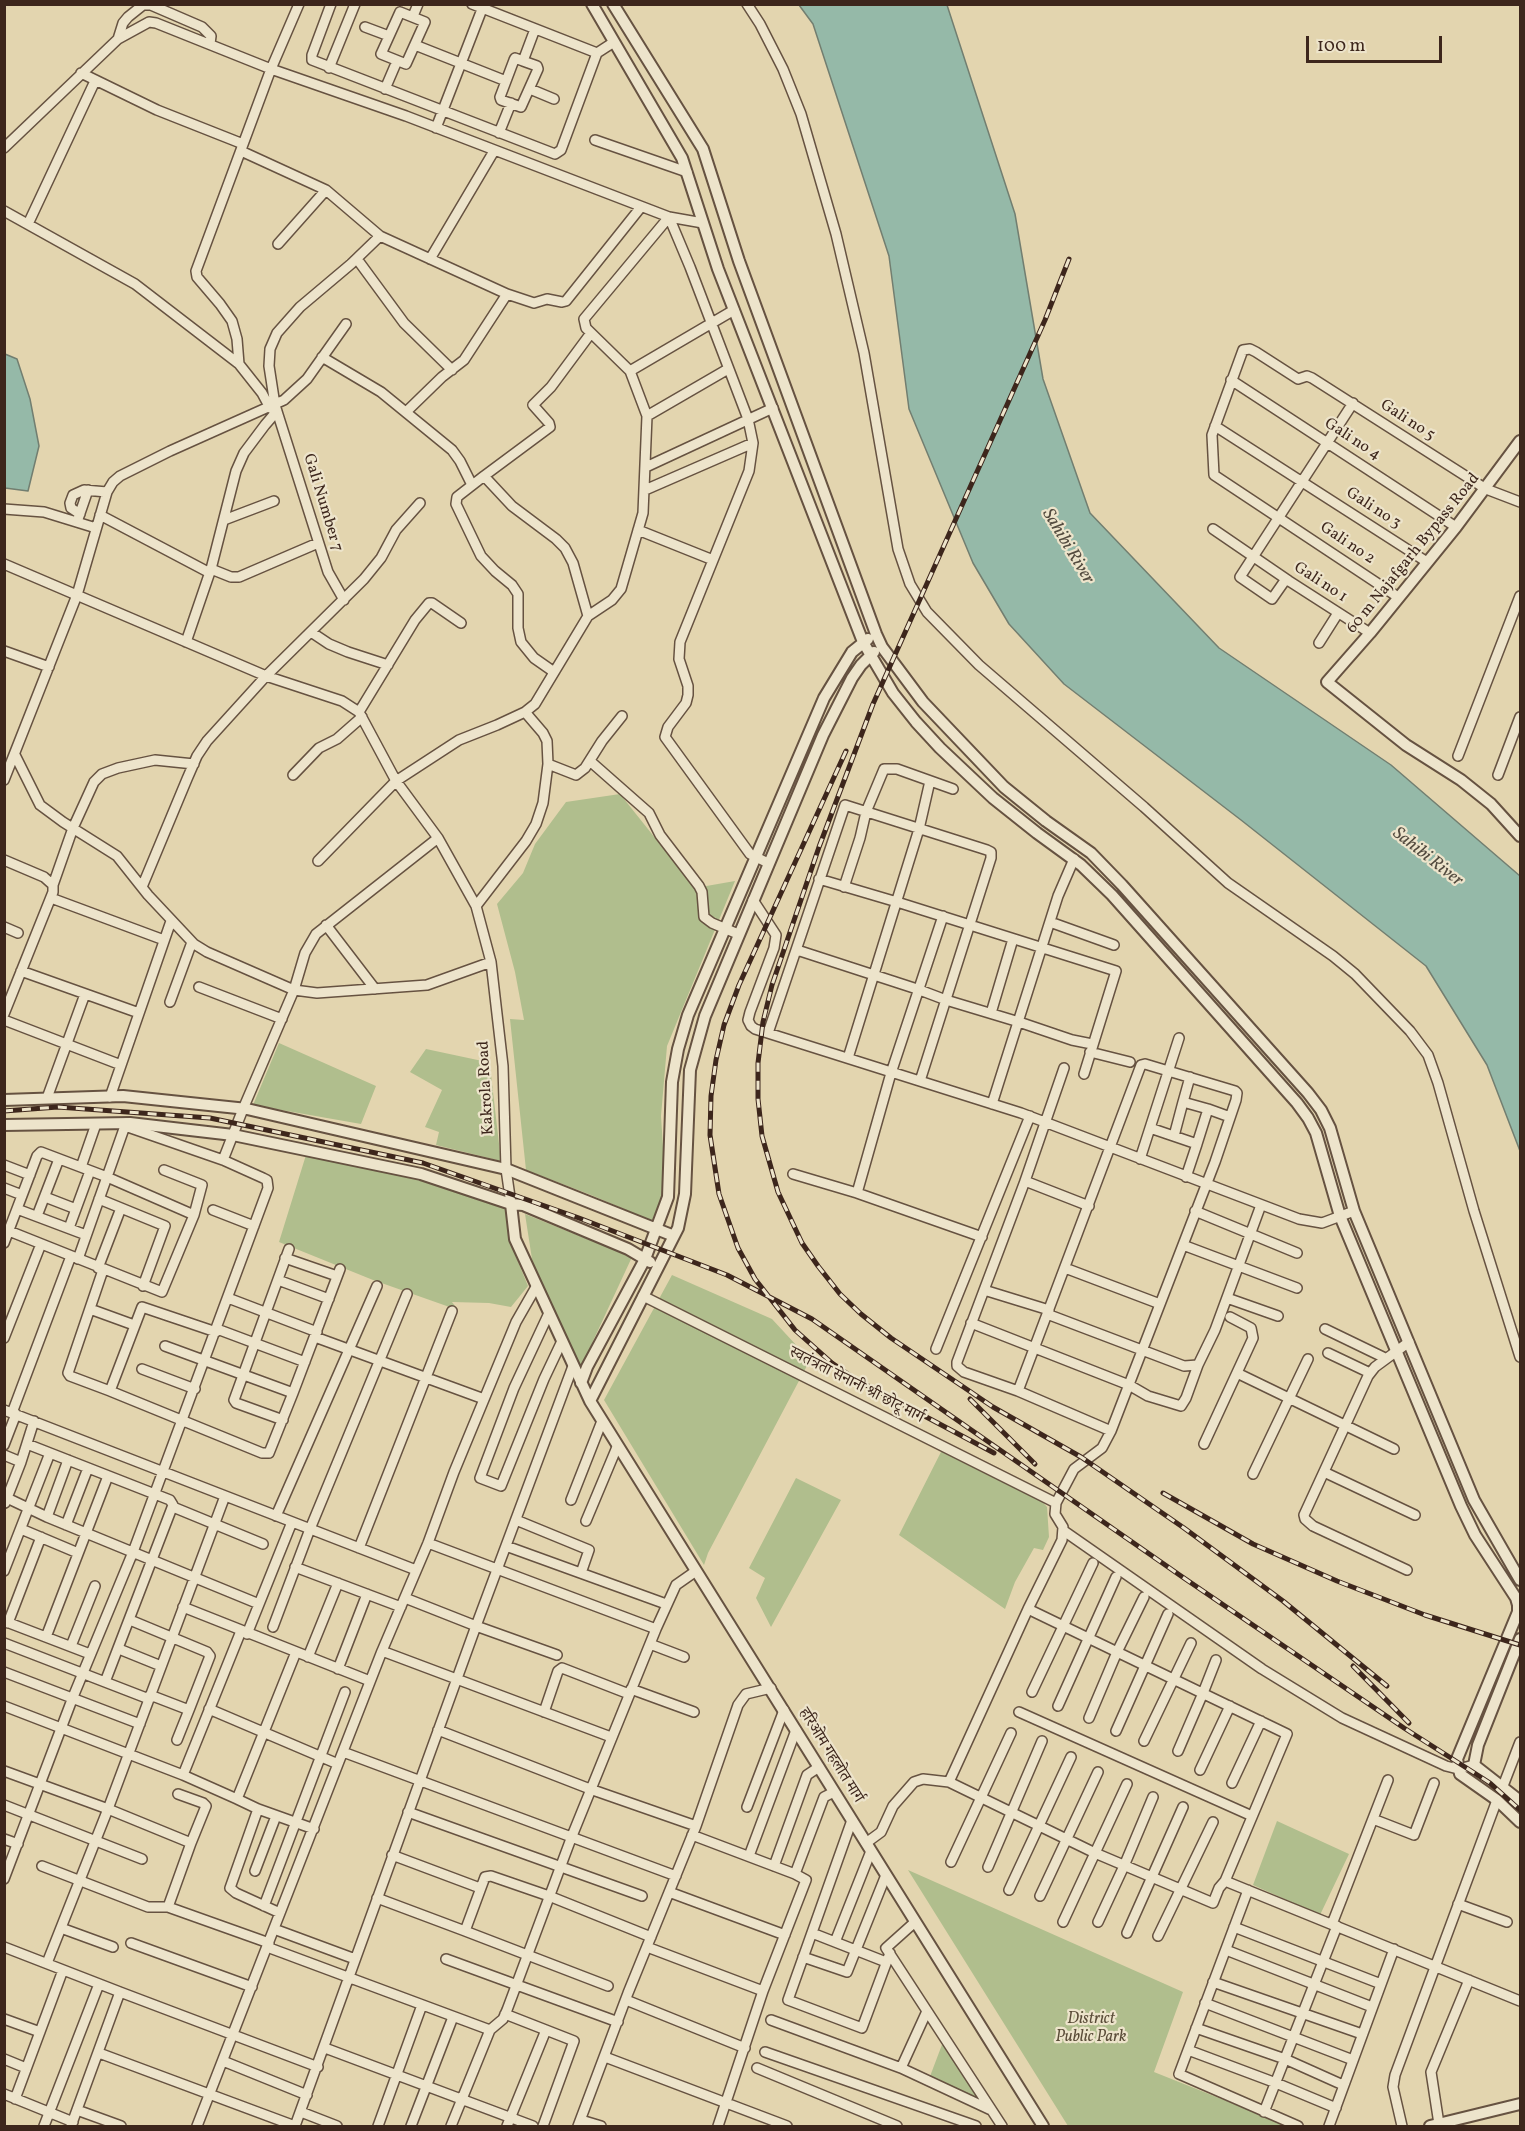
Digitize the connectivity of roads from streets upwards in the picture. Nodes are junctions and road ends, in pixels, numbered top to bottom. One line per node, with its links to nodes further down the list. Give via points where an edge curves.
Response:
1 (298, 4): 23 (street)
2 (332, 4): 22 (street, via 311,58)
3 (355, 4): 22 (street)
4 (418, 4): 10 (street)
5 (472, 4): 9 (street)
6 (592, 4): 15 (street)
7 (613, 4): 106 (street, via 703,149 739,261)
8 (747, 4): 297 (street, via 783,69 801,114 836,234 864,353 898,549 910,584 927,612 979,666 1228,882 1355,974 1410,1031 1428,1055 1438,1083)
9 (483, 7): 12 (street); 21 (street)
10 (413, 16): 13 (street, via 400,12); 17 (street, via 425,22)
11 (364, 27): 13 (street)
12 (535, 29): 18 (street); 19 (street)
13 (389, 36): 20 (street, via 381,54)
14 (118, 39): 16 (street, via 149,22); 16 (street, via 128,16 143,5 151,5 202,27 211,36); 24 (street)
15 (614, 42): 18 (street); 38 (street)
16 (210, 44): 23 (street)
17 (415, 45): 20 (street, via 407,64); 21 (street)
18 (597, 53): 33 (street, via 559,153)
19 (523, 60): 26 (street, via 515,58); 28 (street, via 537,67)
20 (397, 61): 27 (street)
21 (461, 64): 26 (street); 31 (street)
22 (329, 68): 27 (street)
23 (271, 69): 32 (street); 36 (street)
24 (81, 73): 25 (street); 35 (street)
25 (95, 81): 36 (street); 44 (street)
26 (506, 81): 30 (street, via 500,97)
27 (385, 89): 31 (street)
28 (530, 89): 29 (street); 30 (street, via 522,107)
29 (554, 99)
30 (511, 103): 33 (street)
31 (442, 112): 32 (street); 33 (street)
32 (436, 128): 37 (street)
33 (499, 133)
34 (595, 140): 38 (street)
35 (4, 148)
36 (242, 148): 39 (street); 55 (street, via 196,271 232,321)
37 (494, 152): 40 (street); 48 (street)
38 (687, 172): 43 (street)
39 (326, 190): 45 (street); 46 (street)
40 (641, 207): 42 (street); 49 (street, via 566,301 547,299 534,303)
41 (4, 211): 44 (street)
42 (669, 218): 43 (street); 51 (street); 53 (street, via 587,314 584,324)
43 (703, 223): 50 (street)
44 (28, 224): 55 (street, via 135,284)
45 (380, 236): 47 (street); 48 (street)
46 (278, 244)
47 (357, 259): 57 (street, via 404,323); 61 (street, via 300,307 278,333 270,349 269,366)
48 (430, 259): 49 (street)
49 (507, 294): 57 (street, via 469,354)
50 (734, 310): 51 (street); 62 (street)
51 (711, 323): 56 (street); 58 (street)
52 (346, 324): 54 (street)
53 (591, 333): 58 (street); 71 (street, via 533,405 550,427)
54 (322, 357): 61 (street, via 307,379); 63 (street, via 381,392)
55 (239, 364): 61 (street)
56 (728, 369): 64 (street); 65 (street)
57 (452, 370): 63 (street)
58 (630, 371): 64 (street)
59 (1231, 380): 60 (street, Gali no 5, via 1246,349 1298,379 1312,378); 66 (street); 68 (street, Gali no 4)
60 (1353, 403): 68 (street); 74 (street, Gali no 5)
61 (274, 408): 77 (street, via 120,476); 85 (street, via 244,453 230,489); 90 (street, Gali Number 7)
62 (773, 408): 65 (street); 108 (street)
63 (406, 412): 73 (street, via 452,450)
64 (647, 416): 70 (street)
65 (748, 419): 69 (street); 70 (street)
66 (1215, 426): 72 (street, Gali no 3); 83 (street, Gali no 2, via 1214,475)
67 (1521, 441): 74 (street, 60 m Najafgarh Bypass Road)
68 (1328, 442): 72 (street); 86 (street, Gali no 4)
69 (753, 443): 76 (street); 92 (street, via 749,471)
70 (646, 467): 76 (street)
71 (484, 476): 73 (street); 102 (street, via 512,506 565,548)
72 (1302, 482): 83 (street); 93 (street, Gali no 3)
73 (472, 485): 115 (street, via 457,497 456,504 481,556 518,594 521,642)
74 (1486, 489): 79 (street, Gali no 5); 86 (street, 60 m Najafgarh Bypass Road)
75 (88, 490): 77 (street); 84 (street); 84 (street, via 70,498)
76 (645, 490): 89 (street)
77 (106, 492): 82 (street)
78 (274, 501): 85 (street)
79 (1521, 502)
80 (420, 503): 100 (street, via 396,530 374,568)
81 (4, 509): 84 (street)
82 (100, 515): 87 (street); 95 (street)
83 (1279, 517): 91 (street); 99 (street, Gali no 2)
84 (78, 518): 87 (street)
85 (224, 520): 95 (street)
86 (1456, 527): 93 (street, 60 m Najafgarh Bypass Road)
87 (96, 528): 97 (street)
88 (1213, 529): 91 (street, Gali no 1)
89 (638, 530): 92 (street); 102 (street, via 621,589)
90 (318, 543): 95 (street, via 239,577); 100 (street, Gali Number 7)
91 (1254, 557): 96 (street, Gali no 1); 96 (street, via 1240,577 1272,599)
92 (713, 560): 137 (street, via 680,642 679,659 688,686 686,703 665,737 750,854)
93 (1428, 562): 99 (street, 60 m Najafgarh Bypass Road)
94 (4, 564): 97 (street)
95 (210, 571): 107 (street)
96 (1286, 579): 101 (street, Gali no 1)
97 (77, 595): 107 (street); 114 (street)
98 (1521, 596): 122 (street)
99 (1398, 597): 105 (street, 60 m Najafgarh Bypass Road)
100 (344, 600): 104 (street)
101 (1338, 613): 105 (street, Gali no 1); 109 (street, Gali no 1)
102 (588, 616): 115 (street)
103 (461, 623): 113 (street, via 429,603)
104 (311, 632): 113 (street, via 329,644); 116 (street)
105 (1370, 633): 135 (street, 60 m Najafgarh Bypass Road, via 1327,682 1461,780)
106 (876, 634): 108 (street); 110 (street)
107 (186, 642): 116 (street)
108 (863, 642): 112 (street); 137 (street, via 844,662 824,698)
109 (1319, 643)
110 (882, 647): 112 (street); 238 (street, via 923,702 1004,787 1091,853 1122,885 1308,1093 1330,1128)
111 (4, 651): 114 (street)
112 (870, 656): 138 (street, via 893,693 940,748 993,798); 141 (street, via 852,678 823,735)
113 (388, 665): 118 (street)
114 (49, 667): 121 (street)
115 (554, 672): 117 (street, via 536,704)
116 (266, 676): 118 (street, via 342,701); 124 (street, via 213,734)
117 (525, 712): 125 (street, via 547,741); 130 (street, via 459,740)
118 (361, 715): 126 (street, via 337,739 319,748); 130 (street, Kakrola Road)
119 (622, 716): 123 (street)
120 (1521, 717): 127 (street)
121 (15, 755): 128 (street); 133 (street, via 40,805)
122 (1458, 756)
123 (590, 761): 125 (street, via 576,775); 156 (street, via 649,813 660,835 702,892 704,917)
124 (194, 764): 133 (street, via 155,760 102,774 94,782); 145 (street)
125 (548, 764): 149 (street, via 536,824)
126 (293, 775)
127 (1498, 775)
128 (4, 780)
129 (930, 781): 131 (street); 132 (street, via 897,769 884,769); 134 (street)
130 (396, 782): 136 (street, Kakrola Road); 139 (street)
131 (953, 789)
132 (866, 812): 134 (street); 142 (street, via 845,805); 144 (street)
133 (73, 828): 143 (street); 145 (street, via 117,856)
134 (920, 829): 148 (street); 154 (street, via 991,852)
135 (1521, 836)
136 (438, 838): 149 (street, Kakrola Road); 153 (street)
137 (757, 857): 141 (street); 156 (street)
138 (1074, 859): 152 (street); 241 (street, via 1112,896 1297,1103 1316,1133)
139 (318, 861)
140 (5, 863): 143 (street, via 44,877)
141 (768, 863): 147 (street)
142 (819, 879): 144 (street); 164 (street)
143 (52, 885): 146 (street)
144 (844, 886): 148 (street)
145 (142, 887): 151 (street)
146 (51, 898): 160 (street); 166 (street)
147 (753, 900): 158 (street); 181 (street, via 776,935 748,1020 751,1026)
148 (897, 902): 150 (street); 167 (street)
149 (476, 906): 165 (street, Kakrola Road)
150 (943, 916): 154 (street); 170 (street)
151 (171, 921): 160 (street); 161 (street)
152 (1050, 922): 162 (street); 163 (street)
153 (326, 925): 169 (street); 171 (street, via 310,942)
154 (970, 925): 159 (street); 173 (street)
155 (4, 927): 157 (street)
156 (725, 928): 158 (street); 244 (street, via 678,1048 672,1082 668,1197)
157 (18, 933)
158 (738, 934): 248 (street, via 694,1050 688,1087 685,1194)
159 (1013, 939): 163 (street); 176 (street)
160 (165, 940): 175 (street)
161 (192, 942): 171 (street); 174 (street)
162 (1114, 945)
163 (1042, 949): 180 (street); 184 (street, via 1116,971)
164 (797, 950): 167 (street); 181 (street)
165 (491, 962): 169 (street, via 427,985); 216 (street, Kakrola Road, via 503,1066)
166 (21, 971): 172 (street); 177 (street)
167 (874, 975): 170 (street); 185 (street)
168 (199, 987): 178 (street)
169 (375, 989): 171 (street, via 316,993)
170 (917, 989): 173 (street); 190 (street)
171 (294, 990): 178 (street)
172 (85, 994): 175 (street); 183 (street)
173 (946, 1000): 176 (street); 193 (street)
174 (170, 1002)
175 (139, 1013): 187 (street)
176 (992, 1013): 180 (street)
177 (4, 1014)
178 (282, 1019): 199 (street)
179 (4, 1020): 183 (street)
180 (1019, 1022): 184 (street); 198 (street)
181 (768, 1033): 185 (street)
182 (1179, 1038): 189 (street)
183 (67, 1044): 187 (street); 195 (street)
184 (1091, 1048): 186 (street); 191 (street)
185 (848, 1058): 190 (street)
186 (1130, 1062)
187 (121, 1065): 194 (street)
188 (1064, 1068): 203 (street)
189 (1169, 1070): 192 (street); 207 (street); 211 (street, via 1142,1065)
190 (891, 1073): 193 (street); 226 (street)
191 (1084, 1074)
192 (1190, 1077): 197 (street); 202 (street, via 1235,1090)
193 (920, 1081): 198 (street)
194 (110, 1096): 195 (street); 199 (street)
195 (47, 1098): 196 (street)
196 (4, 1100)
197 (1184, 1102): 200 (street); 209 (street)
198 (992, 1104): 201 (street)
199 (243, 1109): 208 (street); 216 (street)
200 (1208, 1109): 202 (street); 210 (street)
201 (1030, 1116): 203 (street); 249 (street)
202 (1230, 1116): 224 (street)
203 (1046, 1123): 211 (street); 223 (street)
204 (96, 1124): 205 (street); 206 (street); 217 (street)
205 (4, 1125)
206 (125, 1125): 208 (street); 214 (street); 221 (street)
207 (1150, 1128): 209 (street); 213 (street)
208 (233, 1135): 214 (street); 230 (street, via 421,1174)
209 (1174, 1136): 210 (street)
210 (1197, 1144): 222 (street)
211 (1111, 1149): 213 (street); 232 (street)
212 (59, 1159): 217 (street); 220 (street, via 39,1153); 228 (street)
213 (1140, 1159): 222 (street)
214 (223, 1160): 242 (street, via 267,1180 268,1188)
215 (4, 1166): 220 (street)
216 (506, 1168): 230 (street, Kakrola Road); 244 (street)
217 (86, 1169): 221 (street); 235 (street)
218 (164, 1170): 239 (street, via 202,1185)
219 (794, 1174): 226 (street)
220 (30, 1175): 227 (street)
221 (107, 1177): 229 (street); 239 (street)
222 (1186, 1177): 224 (street)
223 (1025, 1181): 232 (street); 267 (street)
224 (1205, 1184): 231 (street); 237 (street)
225 (4, 1188): 227 (street)
226 (856, 1193): 249 (street)
227 (22, 1195): 234 (street)
228 (45, 1197): 235 (street); 240 (street)
229 (99, 1200): 233 (street); 247 (street)
230 (510, 1204): 257 (street, via 523,1205); 265 (street, Kakrola Road, via 515,1239)
231 (1261, 1205): 241 (street, via 1310,1223); 246 (street)
232 (1089, 1206): 260 (street)
233 (121, 1208): 261 (street); 263 (street, via 165,1226)
234 (17, 1209): 240 (street); 245 (street)
235 (76, 1209): 243 (street)
236 (213, 1210): 242 (street)
237 (1195, 1211): 246 (street); 252 (street)
238 (1354, 1211): 241 (street); 288 (street)
239 (194, 1215): 263 (street, via 163,1290)
240 (37, 1216): 243 (street)
241 (1340, 1216): 295 (street)
242 (254, 1226): 270 (street)
243 (69, 1228): 247 (street)
244 (658, 1228): 248 (street); 257 (street)
245 (7, 1230): 250 (street); 251 (street)
246 (1250, 1234): 254 (street); 258 (street)
247 (86, 1235): 255 (street)
248 (674, 1236): 259 (street)
249 (982, 1237): 291 (street)
250 (4, 1243)
251 (41, 1244): 255 (street); 286 (street)
252 (1183, 1245): 258 (street); 273 (street)
253 (289, 1248): 256 (street)
254 (1297, 1253)
255 (74, 1258): 261 (street); 319 (street)
256 (285, 1258): 262 (street); 272 (street, via 339,1272)
257 (645, 1259): 259 (street); 310 (street)
258 (1238, 1266): 266 (street); 271 (street)
259 (658, 1267): 269 (street)
260 (1065, 1268): 273 (street); 277 (street)
261 (101, 1269): 263 (street); 274 (street)
262 (278, 1280): 272 (street); 276 (street)
263 (143, 1286)
264 (377, 1286): 293 (street)
265 (536, 1287): 278 (street, Kakrola Road); 317 (street, via 516,1322)
266 (1297, 1288)
267 (984, 1290): 277 (street); 281 (street)
268 (407, 1294): 301 (street)
269 (642, 1296): 318 (street); 344 (street, स्वतंत्रता सेनानी श्री छोटू मार्ग)
270 (228, 1298): 276 (street); 284 (street)
271 (1227, 1298): 279 (street); 303 (street)
272 (329, 1299): 285 (street)
273 (1160, 1304): 294 (street)
274 (90, 1309): 282 (street); 313 (street, via 68,1373)
275 (452, 1311): 309 (street)
276 (266, 1312): 285 (street); 289 (street)
277 (1048, 1312): 292 (street); 294 (street)
278 (549, 1314): 287 (street, Kakrola Road); 287 (street, via 514,1388 480,1478 501,1486)
279 (1278, 1316)
280 (1230, 1317): 307 (street, via 1244,1323 1253,1333)
281 (971, 1323): 292 (street); 314 (street, via 957,1366)
282 (134, 1325): 284 (street, via 144,1306); 313 (street)
283 (1325, 1329): 298 (street)
284 (217, 1330): 289 (street); 300 (street)
285 (316, 1334): 293 (street); 302 (street)
286 (4, 1338)
287 (562, 1341): 304 (street, Kakrola Road)
288 (1409, 1341): 295 (street); 377 (street, via 1474,1500)
289 (255, 1343): 302 (street); 308 (street)
290 (165, 1346): 300 (street)
291 (936, 1349)
292 (1034, 1349): 311 (street); 314 (street)
293 (348, 1350): 301 (street); 348 (street)
294 (1142, 1350): 303 (street, via 1184,1366); 311 (street)
295 (1395, 1350): 298 (street); 417 (street, via 1475,1535 1516,1598 1518,1612)
296 (1328, 1353): 306 (street)
297 (1521, 1357)
298 (1386, 1358): 306 (street)
299 (1308, 1359): 316 (street)
300 (205, 1361): 308 (street); 312 (street)
301 (379, 1361): 309 (street); 356 (street)
302 (305, 1362): 315 (street)
303 (1198, 1365): 311 (street, via 1181,1406)
304 (573, 1366): 310 (street, Kakrola Road); 350 (street)
305 (142, 1369): 312 (street)
306 (1370, 1372): 324 (street)
307 (1237, 1373): 316 (street); 327 (street)
308 (243, 1375): 315 (street); 320 (street, via 235,1402)
309 (425, 1376): 317 (street); 363 (street)
310 (581, 1383): 318 (street, Kakrola Road)
311 (1129, 1386): 325 (street)
312 (195, 1389): 322 (street)
313 (110, 1391): 322 (street)
314 (1018, 1391): 325 (street)
315 (293, 1394): 320 (street)
316 (1289, 1398): 324 (street); 338 (street)
317 (484, 1399): 360 (street)
318 (590, 1401): 323 (street, हरिओम गहलोत मार्ग)
319 (11, 1412): 321 (street); 328 (street)
320 (283, 1420): 322 (street, via 265,1454)
321 (33, 1421): 326 (street); 336 (street)
322 (182, 1421): 336 (street)
323 (602, 1421): 329 (street, हरिओम गहलोत मार्ग); 342 (street)
324 (1346, 1424): 330 (street); 337 (street)
325 (1111, 1431): 344 (street, via 1098,1452 1074,1469)
326 (27, 1444): 331 (street); 334 (street)
327 (1204, 1444)
328 (4, 1445)
329 (617, 1447): 351 (street); 373 (street, हरिओम गहलोत मार्ग)
330 (1394, 1449)
331 (50, 1453): 333 (street); 346 (street)
332 (4, 1455): 334 (street)
333 (68, 1460): 335 (street); 349 (street)
334 (21, 1462): 343 (street)
335 (88, 1468): 339 (street); 354 (street)
336 (163, 1472): 340 (street); 341 (street)
337 (1324, 1472): 347 (street); 371 (street, via 1305,1519)
338 (1252, 1474)
339 (108, 1476): 340 (street); 358 (street)
340 (154, 1494): 345 (street, via 172,1502); 364 (street)
341 (225, 1496): 348 (street); 353 (street)
342 (571, 1500)
343 (6, 1501): 346 (street)
344 (1056, 1503): 357 (street, via 1055,1514)
345 (173, 1507): 353 (street); 366 (street)
346 (29, 1509): 349 (street); 355 (street)
347 (1415, 1515)
348 (276, 1516): 352 (street)
349 (47, 1517): 354 (street)
350 (516, 1520): 362 (street); 374 (street, via 590,1550)
351 (586, 1521)
352 (292, 1522): 356 (street); 383 (street)
353 (214, 1524): 361 (street); 376 (street)
354 (66, 1525): 358 (street)
355 (21, 1529): 359 (street); 372 (street)
356 (310, 1529): 363 (street); 368 (street)
357 (1064, 1531): 386 (street); 461 (street, via 1262,1669 1342,1718)
358 (86, 1532): 364 (street); 365 (street)
359 (41, 1538): 365 (street); 389 (street)
360 (428, 1543): 369 (street); 370 (street)
361 (263, 1544)
362 (506, 1546): 370 (street); 374 (street)
363 (359, 1548): 369 (street)
364 (133, 1552): 366 (street); 407 (street)
365 (78, 1553): 395 (street)
366 (153, 1561): 376 (street); 388 (street)
367 (1093, 1563): 390 (street)
368 (296, 1567): 378 (street); 392 (street)
369 (416, 1570): 382 (street)
370 (497, 1570): 391 (street); 393 (street)
371 (1407, 1570)
372 (4, 1571)
373 (696, 1571): 384 (street, via 676,1585); 423 (street, हरिओम गहलोत मार्ग)
374 (582, 1573): 384 (street)
375 (1116, 1577): 397 (street)
376 (194, 1578): 383 (street); 385 (street)
377 (1521, 1580)
378 (338, 1583): 380 (street); 409 (street)
379 (95, 1586): 402 (street)
380 (367, 1594): 382 (street); 414 (street)
381 (1144, 1597): 406 (street)
382 (403, 1602): 391 (street); 404 (street)
383 (259, 1604): 394 (street)
384 (666, 1604): 393 (street)
385 (183, 1607): 394 (street); 396 (street)
386 (1028, 1609): 390 (street); 468 (street)
387 (1168, 1614): 412 (street)
388 (130, 1620): 396 (street); 403 (street)
389 (6, 1622): 395 (street)
390 (1062, 1625): 397 (street); 426 (street)
391 (476, 1626): 408 (street); 419 (street)
392 (273, 1627)
393 (656, 1629): 401 (street)
394 (244, 1632): 405 (street); 433 (street)
395 (46, 1637): 402 (street)
396 (171, 1637): 413 (street); 434 (street, via 210,1656)
397 (1088, 1638): 406 (street); 431 (street)
398 (1521, 1639): 420 (street)
399 (4, 1643): 416 (street)
400 (1191, 1643): 418 (street)
401 (650, 1644): 410 (street); 424 (street)
402 (71, 1646): 407 (street)
403 (119, 1649): 413 (street); 421 (street)
404 (382, 1651): 419 (street); 422 (street)
405 (296, 1652): 409 (street); 446 (street)
406 (1117, 1652): 412 (street); 439 (street)
407 (90, 1654): 416 (street)
408 (558, 1655)
409 (308, 1657): 414 (street)
410 (684, 1657)
411 (1216, 1660): 427 (street)
412 (1145, 1665): 418 (street); 445 (street)
413 (160, 1666): 429 (street)
414 (338, 1669): 422 (street)
415 (4, 1672): 428 (street)
416 (83, 1672): 421 (street); 428 (street)
417 (1491, 1675): 420 (street); 461 (street, via 1457,1760)
418 (1173, 1678): 427 (street); 451 (street)
419 (457, 1679): 436 (street); 443 (street)
420 (1504, 1680): 459 (street)
421 (105, 1682): 429 (street)
422 (370, 1682): 454 (street)
423 (771, 1688): 435 (street, हरिओम गहलोत मार्ग); 499 (street, via 746,1694 738,1705)
424 (630, 1691): 436 (street, via 562,1668); 437 (street); 448 (street)
425 (345, 1692): 456 (street)
426 (1032, 1692)
427 (1203, 1694): 432 (street); 453 (street)
428 (73, 1697): 441 (street); 442 (street)
429 (150, 1697): 434 (street); 441 (street)
430 (4, 1706): 442 (street)
431 (1058, 1706)
432 (1230, 1707): 440 (street); 462 (street)
433 (209, 1709): 446 (street); 465 (street)
434 (189, 1710): 449 (street)
435 (784, 1710): 444 (street, हरिओम गहलोत मार्ग); 483 (street)
436 (544, 1712): 448 (street)
437 (694, 1712)
438 (1019, 1712): 491 (street)
439 (1089, 1718)
440 (1260, 1721): 470 (street); 491 (street, via 1287,1734)
441 (140, 1724): 455 (street)
442 (62, 1727): 455 (street); 472 (street)
443 (438, 1730): 466 (street); 474 (street)
444 (796, 1730): 460 (street, हरिओम गहलोत मार्ग); 509 (street)
445 (1116, 1731)
446 (264, 1733): 456 (street); 479 (street)
447 (1011, 1733): 478 (street)
448 (611, 1737): 474 (street)
449 (177, 1740)
450 (1042, 1741): 488 (street)
451 (1144, 1741)
452 (1521, 1742): 473 (street)
453 (1178, 1750)
454 (343, 1752): 458 (street); 466 (street)
455 (129, 1754): 465 (street); 485 (street)
456 (321, 1757): 458 (street); 494 (street)
457 (1071, 1757): 497 (street)
458 (338, 1764): 498 (street)
459 (1474, 1765): 461 (street); 473 (street)
460 (819, 1767): 475 (street, हरिओम गहलोत मार्ग); 513 (street, via 807,1775)
461 (1458, 1769): 480 (street)
462 (1200, 1770)
463 (4, 1771): 472 (street)
464 (1098, 1772): 503 (street)
465 (183, 1775): 479 (street)
466 (419, 1780): 487 (street); 500 (street)
467 (1388, 1780): 492 (street)
468 (949, 1782): 478 (street); 506 (street, via 914,1782 893,1806)
469 (1434, 1782): 492 (street, via 1414,1835)
470 (1232, 1783)
471 (1127, 1784): 507 (street)
472 (40, 1785): 485 (street); 489 (street)
473 (1503, 1786): 481 (street)
474 (591, 1789): 499 (street); 500 (street)
475 (834, 1792): 493 (street, हरिओम गहलोत मार्ग); 518 (street, via 824,1797)
476 (178, 1794): 504 (street, via 206,1806)
477 (1153, 1797): 514 (street)
478 (982, 1798): 488 (street); 511 (street)
479 (237, 1799): 486 (street)
480 (1497, 1800): 496 (street); 534 (street)
481 (1521, 1801)
482 (4, 1805): 489 (street)
483 (747, 1807)
484 (1183, 1807): 521 (street)
485 (108, 1809): 502 (street); 504 (street)
486 (258, 1809): 490 (street); 535 (street, via 230,1888)
487 (408, 1812): 508 (street); 515 (street)
488 (1012, 1813): 497 (street); 516 (street)
489 (30, 1814): 502 (street); 505 (street)
490 (276, 1816): 494 (street); 517 (street)
491 (1252, 1816): 524 (street)
492 (1373, 1819): 542 (street)
493 (852, 1820): 506 (street, हरिओम गहलोत मार्ग); 547 (street)
494 (296, 1822): 498 (street); 535 (street)
495 (1213, 1822): 526 (street)
496 (1521, 1822)
497 (1039, 1827): 503 (street); 527 (street)
498 (314, 1829): 537 (street)
499 (694, 1830): 509 (street); 520 (street)
500 (572, 1836): 515 (street); 520 (street)
501 (4, 1839): 505 (street)
502 (96, 1840): 510 (street); 523 (street)
503 (1067, 1840): 507 (street); 532 (street)
504 (191, 1843): 536 (street)
505 (18, 1844): 522 (street)
506 (869, 1847): 519 (street, हरिओम गहलोत मार्ग); 552 (street)
507 (1095, 1853): 514 (street); 539 (street)
508 (392, 1855): 525 (street); 533 (street)
509 (749, 1856): 513 (street)
510 (142, 1859)
511 (951, 1862)
512 (42, 1866): 523 (street)
513 (774, 1866): 518 (street)
514 (1124, 1866): 521 (street); 540 (street)
515 (560, 1867): 530 (street); 531 (street)
516 (988, 1867)
517 (255, 1871)
518 (795, 1874): 549 (street, via 806,1880)
519 (886, 1875): 538 (street, हरिओम गहलोत मार्ग); 560 (street)
520 (676, 1876): 529 (street)
521 (1151, 1877): 526 (street); 548 (street)
522 (4, 1879)
523 (79, 1880): 536 (street, via 148,1906); 544 (street)
524 (1225, 1881): 526 (street, via 1213,1903); 528 (street)
525 (480, 1888): 530 (street, via 488,1876); 546 (street)
526 (1180, 1888): 551 (street)
527 (1009, 1890)
528 (1248, 1890): 542 (street); 543 (street)
529 (669, 1892): 549 (street); 550 (street)
530 (549, 1896): 550 (street); 561 (street)
531 (642, 1896)
532 (1040, 1896)
533 (377, 1898): 546 (street); 564 (street)
534 (1458, 1904): 541 (street); 568 (street)
535 (264, 1906): 537 (street)
536 (168, 1907): 554 (street)
537 (280, 1913): 545 (street)
538 (915, 1922): 563 (street, via 886,1948); 651 (street, हरिओम गहलोत मार्ग)
539 (1063, 1922)
540 (1098, 1922)
541 (1507, 1922)
542 (1335, 1925): 558 (street); 566 (street)
543 (1234, 1927): 559 (street); 566 (street)
544 (61, 1928): 556 (street); 567 (street)
545 (274, 1929): 554 (street); 564 (street)
546 (465, 1931): 561 (street)
547 (812, 1933): 552 (street); 562 (street)
548 (1127, 1933)
549 (785, 1935): 579 (street)
550 (651, 1936): 557 (street)
551 (1158, 1936)
552 (835, 1942): 560 (street)
553 (131, 1943): 578 (street)
554 (268, 1945): 570 (street); 578 (street)
555 (4, 1947): 567 (street)
556 (113, 1947)
557 (647, 1947): 579 (street); 581 (street)
558 (1394, 1949): 568 (street); 575 (street)
559 (1226, 1950): 572 (street); 574 (street)
560 (856, 1951): 562 (street, via 847,1972); 563 (street)
561 (527, 1955): 576 (street); 577 (street)
562 (803, 1957): 563 (street, via 788,2000 862,2028)
563 (888, 1958): 586 (street)
564 (355, 1959): 570 (street)
565 (446, 1959): 576 (street)
566 (1323, 1962): 574 (street); 575 (street)
567 (47, 1963): 569 (street)
568 (1435, 1966): 571 (street); 654 (street, via 1393,2082)
569 (63, 1970): 573 (street); 596 (street)
570 (349, 1979): 584 (street); 600 (street)
571 (1469, 1980): 582 (street); 634 (street, via 1431,2072)
572 (1214, 1982): 583 (street); 587 (street)
573 (99, 1984): 580 (street); 630 (street)
574 (1314, 1984): 585 (street); 587 (street)
575 (1381, 1984): 585 (street)
576 (517, 1985): 588 (street); 592 (street)
577 (608, 1986)
578 (252, 1987): 598 (street)
579 (763, 1991): 601 (street)
580 (120, 1992): 598 (street); 604 (street)
581 (626, 2000): 592 (street); 601 (street)
582 (1521, 2001)
583 (1205, 2003): 593 (street); 599 (street)
584 (422, 2006): 589 (street); 614 (street)
585 (1372, 2007): 597 (street)
586 (927, 2011): 613 (street); 627 (street)
587 (1303, 2013): 597 (street); 599 (street)
588 (506, 2014): 594 (street); 595 (street)
589 (453, 2017): 594 (street); 617 (street)
590 (4, 2019): 596 (street)
591 (771, 2020): 613 (street)
592 (618, 2022): 605 (street)
593 (1196, 2028): 602 (street); 607 (street)
594 (490, 2030): 622 (street)
595 (546, 2030): 631 (street); 644 (street, via 574,2042)
596 (40, 2032): 611 (street)
597 (1362, 2034): 608 (street)
598 (233, 2035): 609 (street); 610 (street)
599 (1294, 2037): 607 (street); 608 (street)
600 (325, 2048): 610 (street); 614 (street)
601 (745, 2048): 623 (street)
602 (1188, 2050): 615 (street); 629 (street, via 1179,2074)
603 (765, 2052): 649 (street)
604 (99, 2053): 618 (street); 626 (street)
605 (605, 2057): 623 (street); 632 (street)
606 (4, 2059): 611 (street)
607 (1285, 2059): 615 (street); 616 (street)
608 (1353, 2060): 616 (street)
609 (223, 2061): 618 (street); 620 (street)
610 (318, 2067): 620 (street)
611 (26, 2068): 621 (street)
612 (757, 2068): 648 (street)
613 (901, 2068): 627 (street)
614 (397, 2075): 617 (street); 640 (street)
615 (1276, 2083): 625 (street); 629 (street)
616 (1343, 2085): 625 (street)
617 (426, 2087): 622 (street); 641 (street)
618 (210, 2093): 635 (street); 638 (street)
619 (4, 2094): 621 (street)
620 (307, 2095): 628 (street)
621 (15, 2099): 630 (street)
622 (461, 2100): 631 (street); 642 (street)
623 (726, 2103): 646 (street); 647 (street)
624 (1521, 2104): 634 (street)
625 (1336, 2108): 653 (street)
626 (77, 2110): 633 (street); 637 (street)
627 (992, 2110): 650 (street)
628 (301, 2112): 635 (street); 639 (street)
629 (1264, 2112): 652 (street)
630 (50, 2113): 633 (street); 636 (street)
631 (509, 2122): 643 (street)
632 (580, 2123): 645 (street)
633 (72, 2124)
634 (1434, 2125)
635 (295, 2126)
636 (45, 2127)
637 (121, 2127)
638 (197, 2127)
639 (337, 2127)
640 (378, 2127)
641 (411, 2127)
642 (451, 2127)
643 (533, 2127)
644 (543, 2127)
645 (601, 2127)
646 (718, 2127)
647 (787, 2127)
648 (897, 2127)
649 (976, 2127)
650 (1002, 2127)
651 (1043, 2127)
652 (1298, 2127)
653 (1329, 2127)
654 (1402, 2127)

